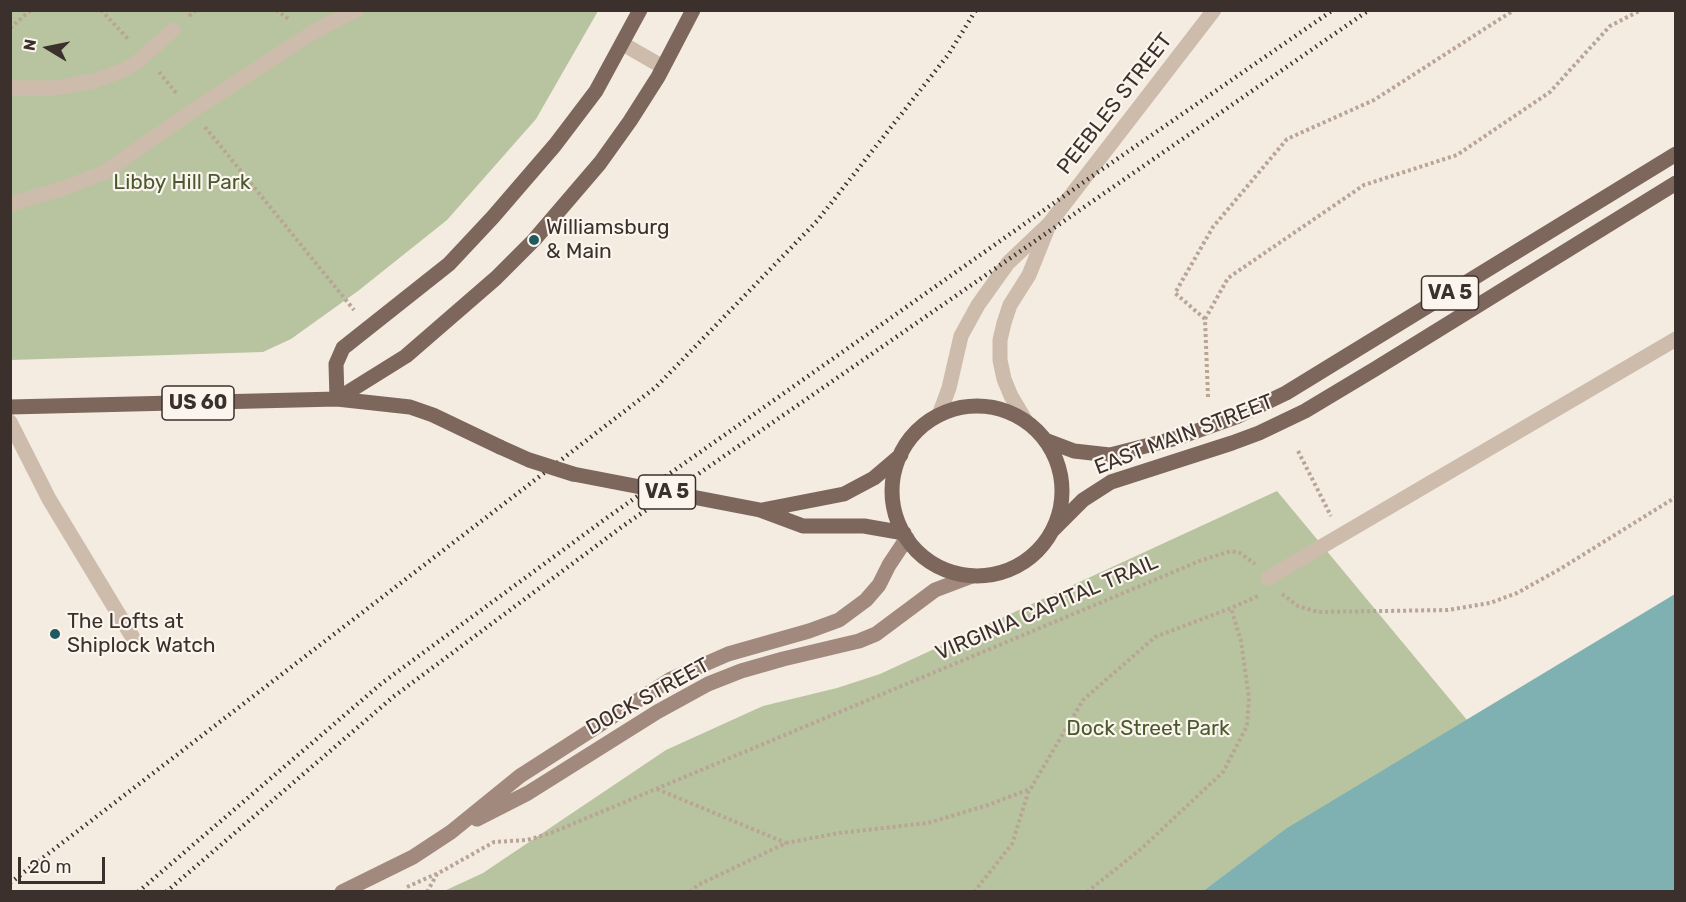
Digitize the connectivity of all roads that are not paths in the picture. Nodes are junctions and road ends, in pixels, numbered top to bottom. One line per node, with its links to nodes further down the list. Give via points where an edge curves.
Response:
1 (356, 10): 11 (street, via 315,31 105,171)
2 (640, 10): 6 (main road)
3 (693, 10): 7 (main road)
4 (1214, 10): 12 (street, PEEBLES STREET)
5 (173, 30): 8 (street, via 136,63 94,81 55,88)
6 (623, 44): 7 (street); 14 (main road, via 596,91 493,217 448,264 343,348 336,364)
7 (663, 68): 14 (main road, via 600,163 519,255 406,356)
8 (10, 88)
9 (1676, 154): 19 (main road, EAST MAIN STREET / VA 5, via 1286,393 1244,413 1122,453 1088,454)
10 (1676, 183): 22 (main road, EAST MAIN STREET / VA 5, via 1305,411 1232,443 1112,482 1083,500)
11 (10, 204)
12 (1049, 224): 16 (street, PEEBLES STREET, via 1008,263 978,305 961,336); 17 (street, PEEBLES STREET, via 1029,275 1010,305 1000,340 1004,379)
13 (1676, 339): 25 (street, via 1341,535)
14 (337, 399): 15 (main road, US 60); 21 (main road, VA 5, bridge, via 410,407 529,460 573,474)
15 (10, 407)
16 (939, 415): 17 (main road, VA 5, via 983,406); 20 (main road, VA 5, via 913,436)
17 (1026, 421): 19 (main road, VA 5)
18 (10, 422): 26 (street, via 50,499)
19 (1045, 440): 22 (main road, via 1061,474 1062,493)
20 (901, 455): 21 (main road, VA 5, via 874,478 844,494); 23 (main road, via 893,486 894,503)
21 (760, 510): 23 (main road, VA 5, via 803,526 848,525)
22 (1053, 530): 24 (main road, VA 5, via 1028,560 991,575)
23 (906, 536): 24 (main road, VA 5, via 940,567); 27 (main road, DOCK STREET, via 879,585 846,615 823,627 728,654 671,679 520,776)
24 (972, 576): 27 (main road, DOCK STREET, via 935,590 876,634 859,641 783,659 708,684 528,793)
25 (1272, 583)
26 (133, 638)
27 (451, 832): 28 (main road, DOCK STREET, via 413,857)
28 (342, 891)

